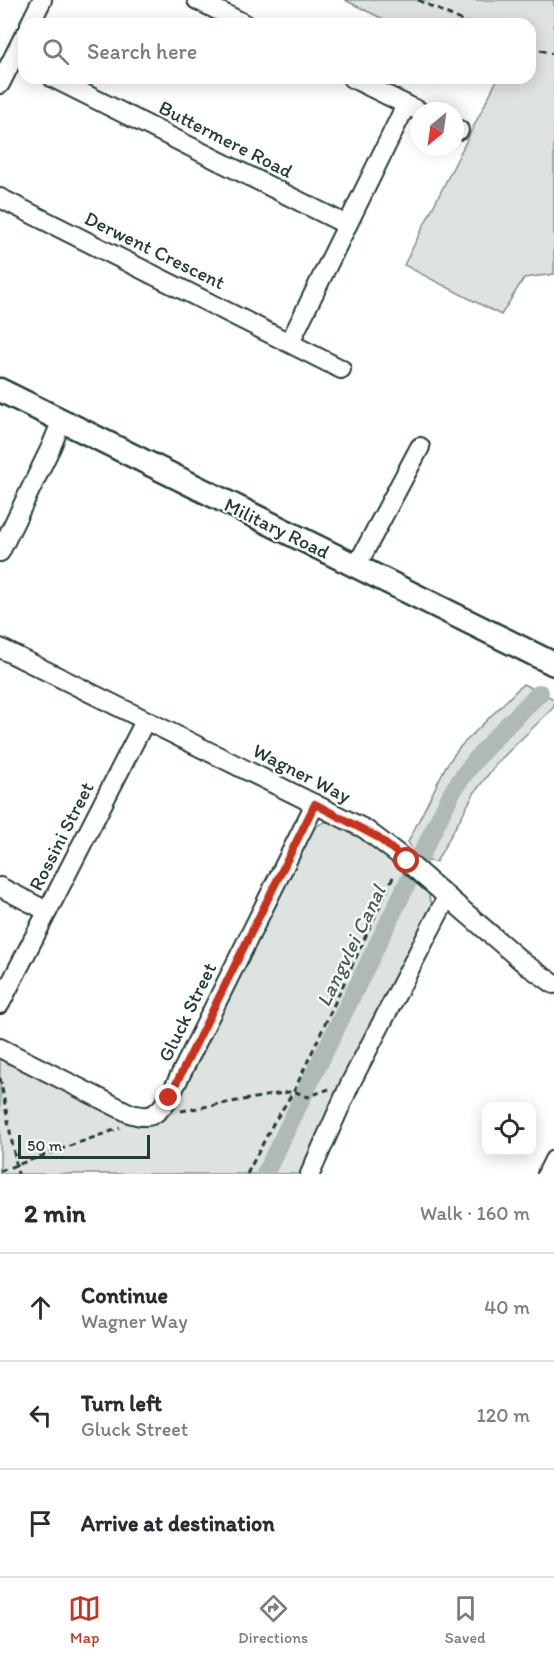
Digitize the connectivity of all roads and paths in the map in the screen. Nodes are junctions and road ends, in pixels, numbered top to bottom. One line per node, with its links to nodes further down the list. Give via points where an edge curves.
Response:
1 (42, 0): 4 (street)
2 (197, 0): 5 (street)
3 (418, 0): 6 (path)
4 (33, 18)
5 (233, 18)
6 (456, 18)
7 (536, 49): 8 (path)
8 (553, 53)
9 (12, 58): 10 (street)
10 (0, 84)
11 (65, 84): 16 (street, Buttermere Road)
12 (364, 84): 13 (street)
13 (410, 107)
14 (410, 112): 16 (street)
15 (0, 198): 17 (street, Derwent Crescent)
16 (347, 225): 17 (street)
17 (290, 342): 18 (street, Derwent Crescent)
18 (341, 369)
19 (0, 390): 20 (main road, Military Road)
20 (62, 420): 22 (street); 23 (main road, Military Road)
21 (420, 447): 23 (street)
22 (0, 552)
23 (356, 567): 25 (main road, Military Road)
24 (0, 648): 26 (street, Wagner Way)
25 (544, 660)
26 (146, 721): 27 (street, Wagner Way); 31 (street, Rossini Street)
27 (315, 804): 28 (street, Wagner Way, via 365,829); 34 (street, Gluck Street, via 169,1098 151,1117 129,1113)
28 (405, 860): 30 (street, Wagner Way); 36 (path)
29 (0, 887): 31 (street)
30 (447, 897): 32 (street, Wagner Way); 41 (street, via 351,1082)
31 (48, 910): 33 (street, Rossini Street)
32 (554, 984)
33 (0, 1004)
34 (0, 1048)
35 (0, 1078): 39 (path)
36 (294, 1091): 37 (path); 40 (path)
37 (307, 1097)
38 (554, 1160): 42 (street)
39 (18, 1174)
40 (247, 1174)
41 (310, 1174)
42 (548, 1174)

